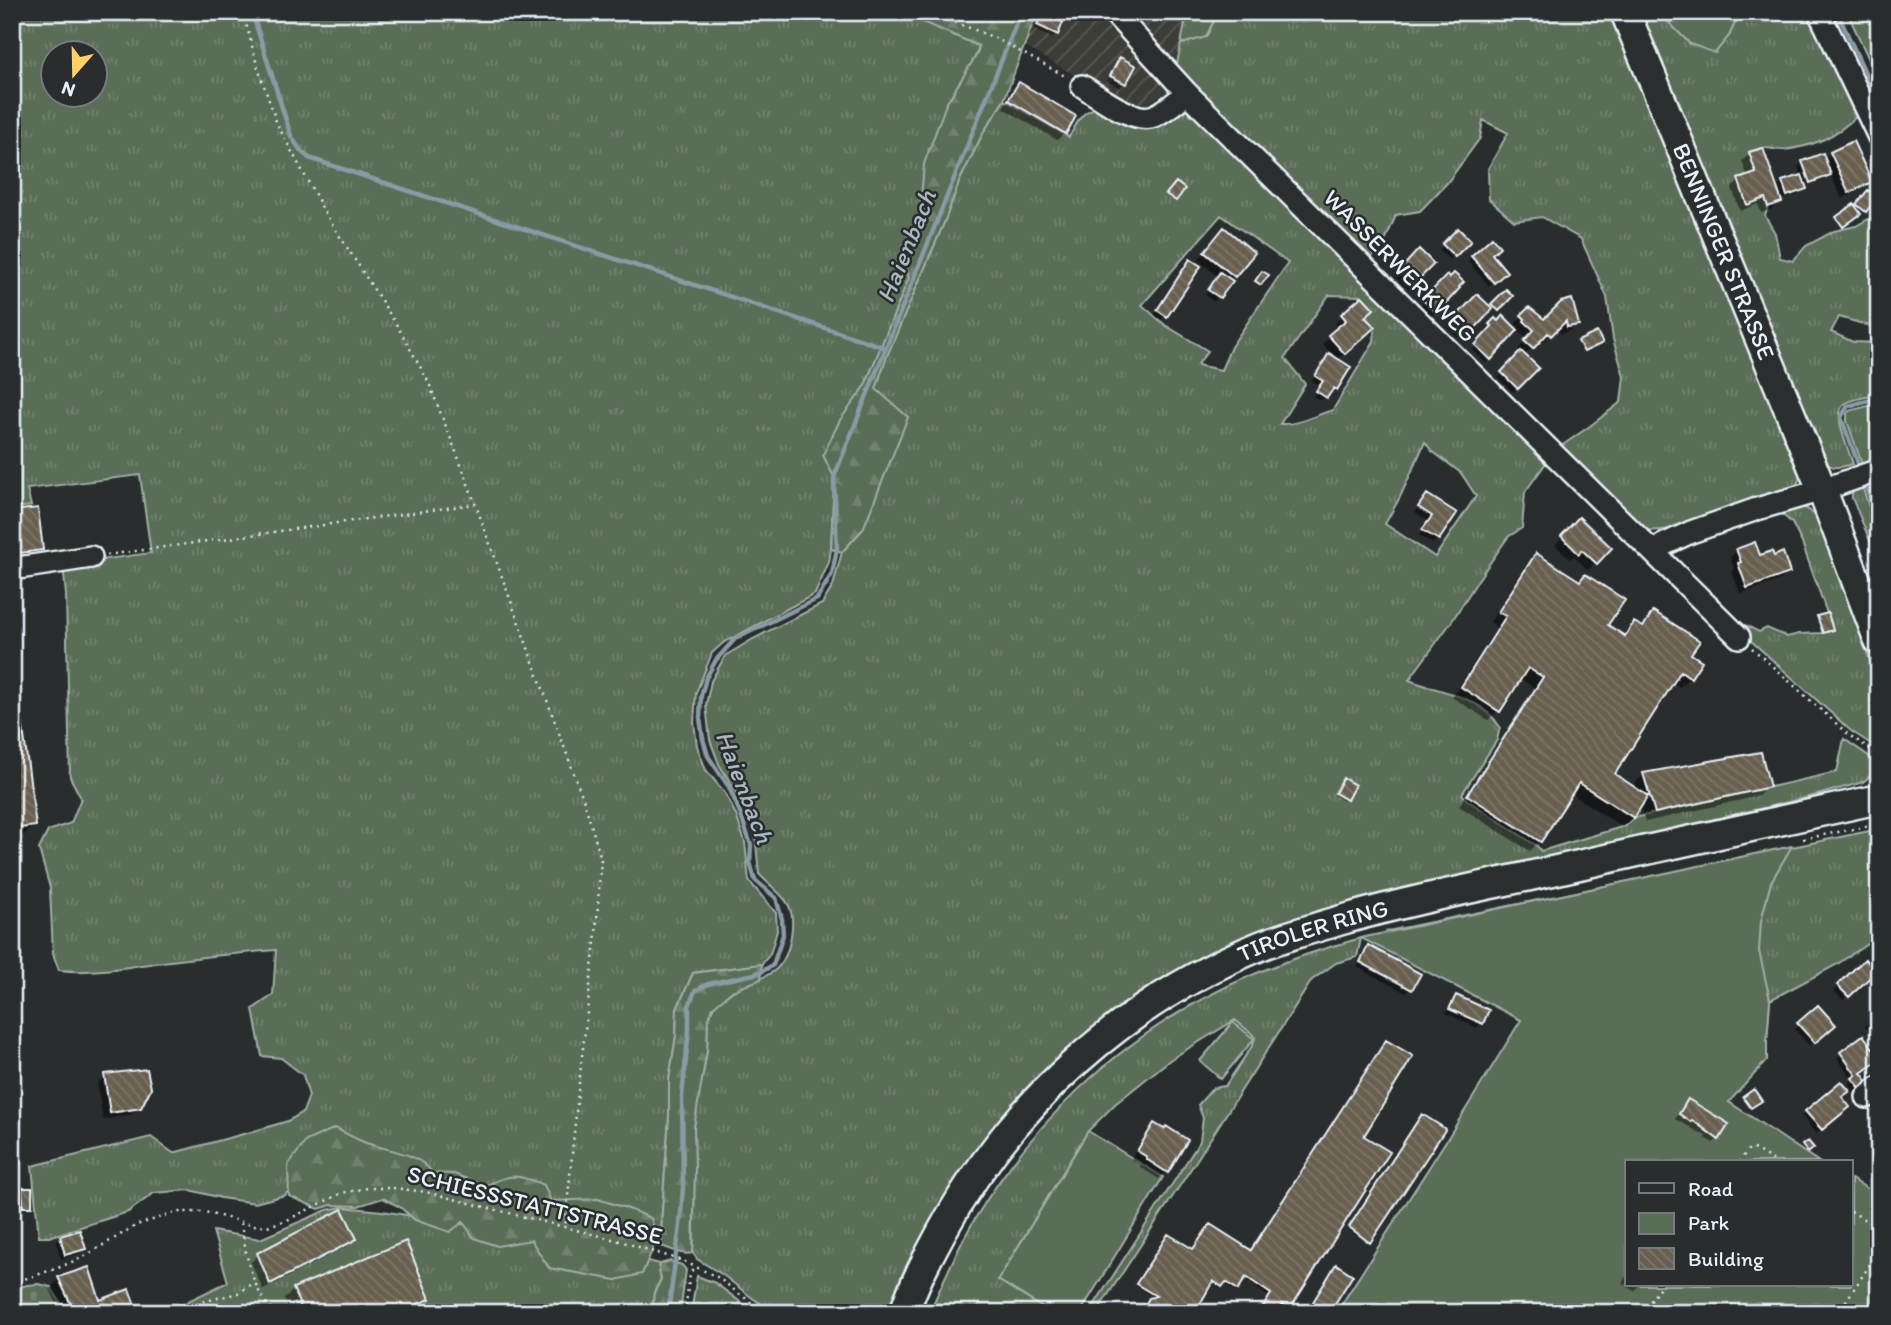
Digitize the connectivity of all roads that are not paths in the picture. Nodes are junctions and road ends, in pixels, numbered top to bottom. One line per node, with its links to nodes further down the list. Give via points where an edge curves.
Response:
1 (1625, 12): 8 (main road, BENNINGER STRASSE)
2 (1819, 12): 6 (street)
3 (1115, 14): 5 (street, WASSERWERKWEG)
4 (1083, 86): 5 (street, via 1143,118 1156,115)
5 (1187, 93): 9 (street, WASSERWERKWEG)
6 (1879, 138)
7 (1875, 471): 8 (street)
8 (1822, 490): 9 (street, via 1691,532); 13 (main road, BENNINGER STRASSE)
9 (1653, 552): 12 (street, WASSERWERKWEG)
10 (91, 557): 11 (street)
11 (12, 569)
12 (1739, 637)
13 (1879, 641)
14 (1879, 779): 16 (main road)
15 (1879, 799): 16 (main road, TIROLER RING)
16 (1842, 807): 17 (main road, TIROLER RING, via 1377,910 1261,945 1169,991 1057,1077 1016,1123 947,1223)
17 (904, 1313)

